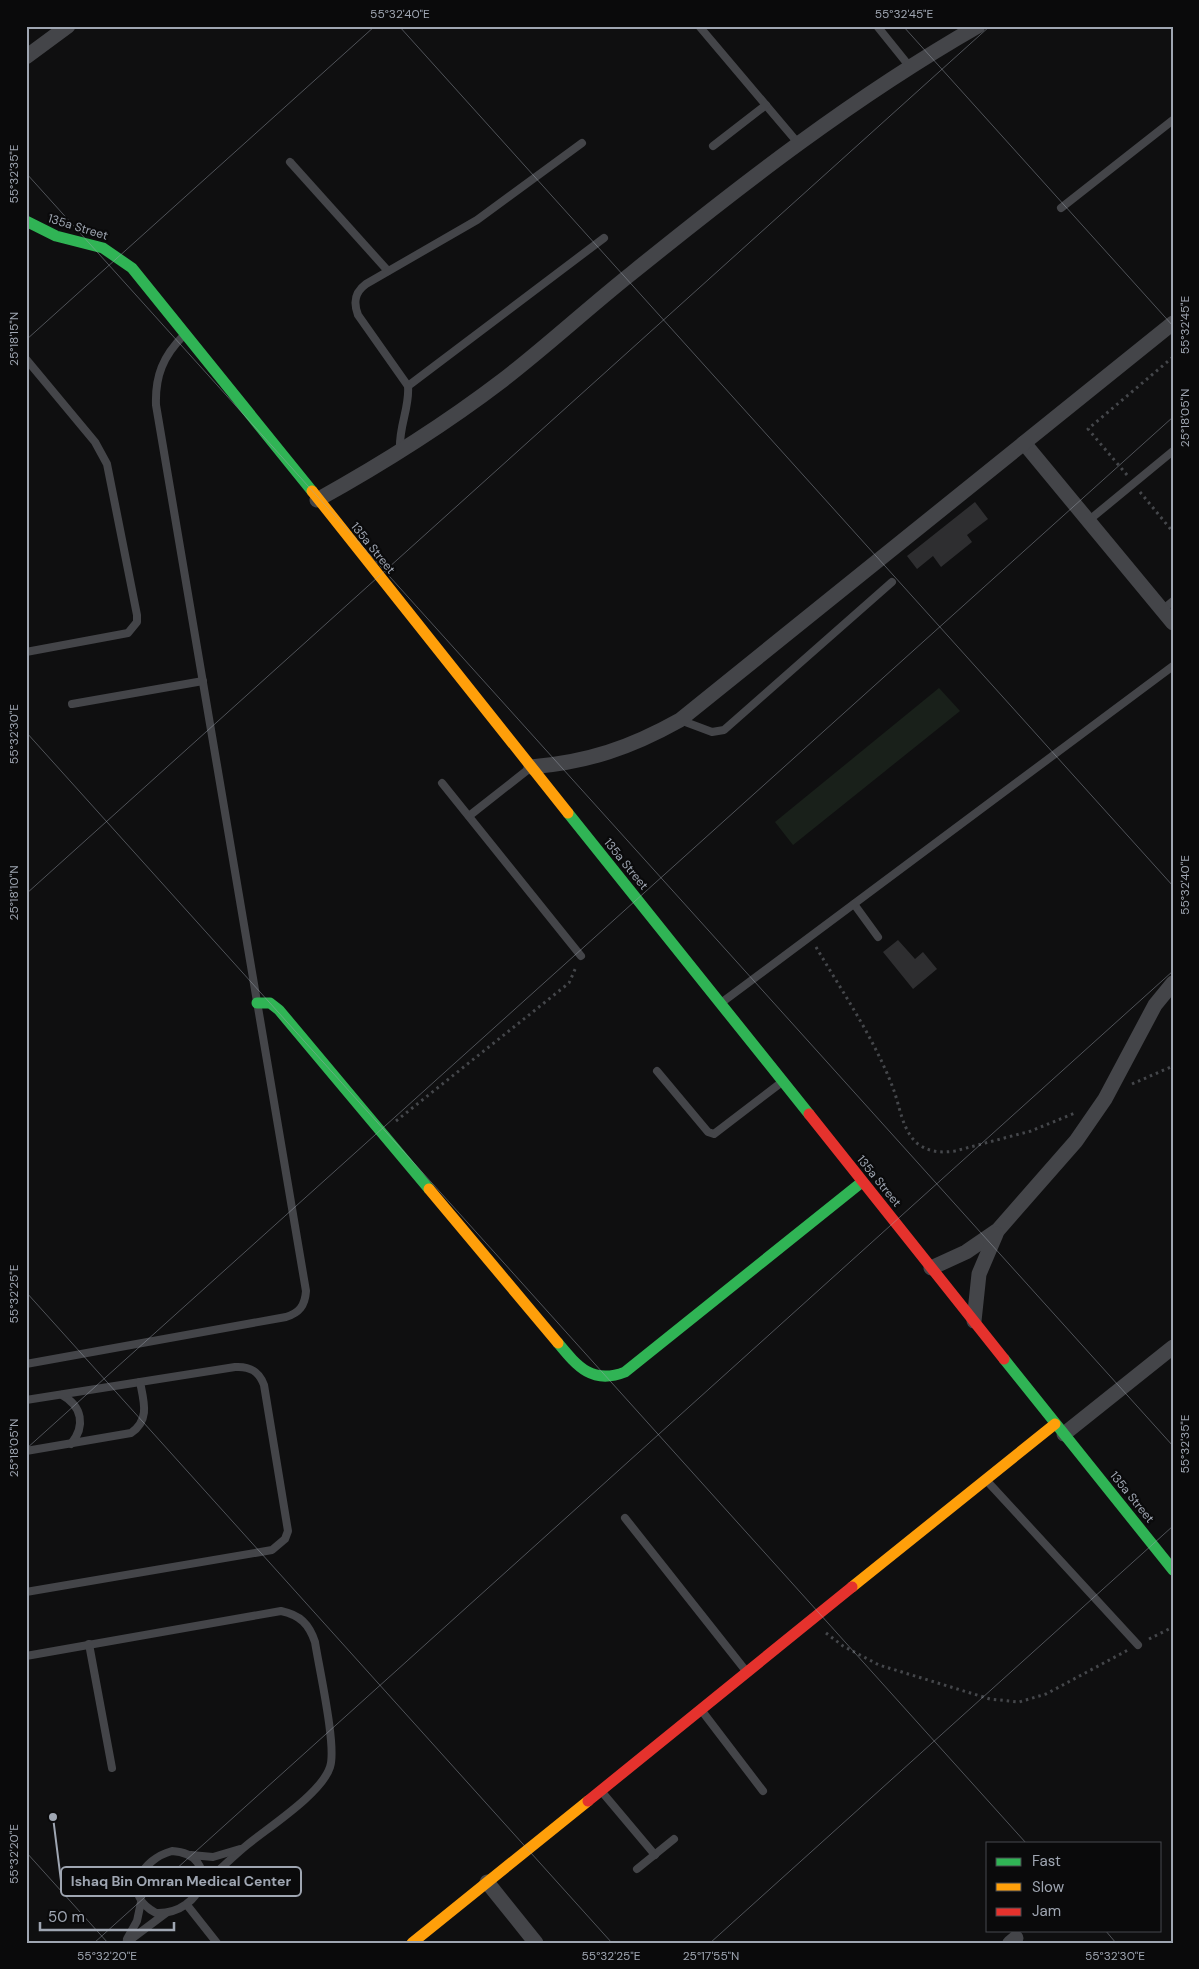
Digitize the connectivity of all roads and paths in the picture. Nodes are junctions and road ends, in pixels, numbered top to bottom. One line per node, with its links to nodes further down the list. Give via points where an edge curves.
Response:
1 (68, 26): 5 (street)
2 (699, 26): 7 (lane)
3 (876, 26): 6 (lane)
4 (978, 26): 6 (street)
5 (26, 57)
6 (910, 68): 10 (street)
7 (766, 105): 10 (lane); 11 (lane)
8 (1173, 120): 13 (lane)
9 (582, 143): 16 (lane, via 482,216)
10 (798, 143): 24 (street, via 629,275 504,379 460,413)
11 (713, 146)
12 (290, 162): 16 (lane)
13 (1061, 208)
14 (26, 221): 18 (street, 135a Street, via 42,232 84,241 122,258)
15 (604, 238): 21 (lane)
16 (388, 271): 21 (lane, via 361,288 356,294 355,308)
17 (1173, 323): 22 (street)
18 (186, 334): 26 (street, 135a Street); 34 (lane, via 171,348 161,365 155,385 156,406)
19 (1173, 357): 25 (path, via 1088,429)
20 (26, 359): 32 (lane, via 96,442 107,464 137,622 128,633)
21 (408, 386): 24 (lane)
22 (1024, 443): 27 (street); 36 (street)
23 (1173, 451): 25 (lane)
24 (400, 452): 26 (street)
25 (1133, 484): 27 (lane); 28 (path)
26 (317, 500): 37 (street, 135a Street)
27 (1088, 521): 30 (street)
28 (1173, 532)
29 (892, 582): 36 (lane, via 724,730 712,732)
30 (1167, 605): 31 (street)
31 (1173, 623)
32 (26, 652)
33 (1173, 666): 40 (lane)
34 (203, 681): 35 (lane); 45 (lane)
35 (72, 704)
36 (680, 720): 37 (street, via 608,754 566,764)
37 (531, 767): 39 (lane); 46 (street, 135a Street)
38 (442, 783): 39 (lane)
39 (468, 816): 43 (lane)
40 (854, 904): 41 (lane); 42 (lane)
41 (810, 937): 46 (lane); 50 (path, via 879,1057 909,1134 918,1144 942,1153 955,1151 1031,1131)
42 (878, 937)
43 (581, 956): 51 (path, via 569,983)
44 (1173, 983): 50 (street, via 1155,1005)
45 (257, 1003): 51 (street, via 270,1003 279,1010); 57 (lane, via 306,1291 301,1309 286,1317)
46 (720, 1004): 49 (street, 135a Street)
47 (1173, 1066): 50 (path, via 1134,1082)
48 (657, 1071): 49 (lane, via 708,1132 714,1134)
49 (782, 1082): 52 (street, 135a Street)
50 (1105, 1100): 53 (street, via 1076,1142)
51 (382, 1132): 52 (street, via 582,1370 594,1377 622,1375 633,1367)
52 (862, 1182): 54 (street, 135a Street)
53 (998, 1230): 54 (street, via 966,1252); 55 (street, via 978,1274)
54 (931, 1268): 55 (street, 135a Street)
55 (974, 1321): 61 (street, 135a Street)
56 (1173, 1347): 61 (street)
57 (26, 1364)
58 (140, 1382): 59 (lane); 62 (lane, via 145,1413 138,1428 123,1435); 67 (lane, via 235,1367 251,1368 257,1372 264,1386 283,1493 288,1523 285,1539 272,1550)
59 (62, 1395): 60 (lane); 62 (lane, via 77,1407 80,1417 77,1436)
60 (26, 1400)
61 (1060, 1429): 64 (street); 66 (street, 135a Street)
62 (71, 1444): 63 (lane)
63 (26, 1451)
64 (986, 1480): 68 (street); 71 (lane)
65 (625, 1518): 73 (lane)
66 (1173, 1570)
67 (26, 1592)
68 (812, 1620): 71 (path, via 844,1646 879,1665 1004,1702 1033,1700); 73 (street)
69 (1173, 1627): 71 (path)
70 (89, 1644): 72 (lane); 75 (lane); 79 (lane, via 269,1612 287,1612 304,1620 315,1642 331,1746 330,1766 323,1781 312,1792)
71 (1138, 1645)
72 (26, 1656)
73 (748, 1672): 74 (street)
74 (701, 1710): 76 (street); 77 (lane)
75 (112, 1768)
76 (600, 1790): 80 (lane); 83 (street)
77 (763, 1791)
78 (674, 1839): 80 (lane)
79 (246, 1846): 81 (lane, via 214,1857); 84 (lane)
80 (655, 1854): 82 (lane)
81 (191, 1855): 84 (lane, via 201,1869); 85 (lane, via 172,1851 153,1859 139,1880)
82 (637, 1869)
83 (487, 1882): 90 (street); 91 (street)
84 (199, 1889): 86 (lane)
85 (141, 1902): 87 (lane, via 156,1913); 88 (lane, via 137,1921)
86 (187, 1905): 87 (lane); 89 (lane)
87 (166, 1913): 88 (lane)
88 (125, 1943)
89 (217, 1943)
90 (412, 1943)
91 (536, 1943)

